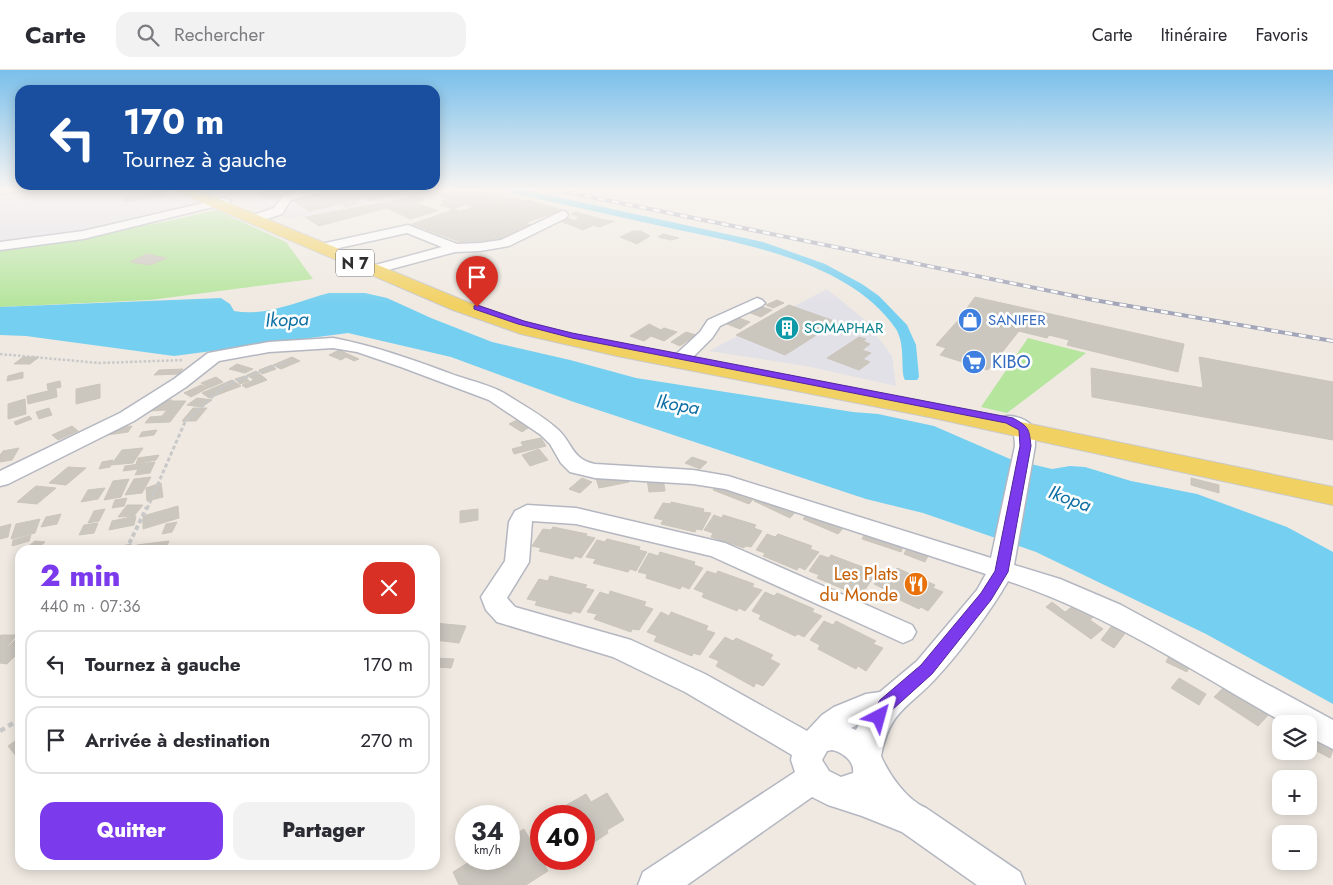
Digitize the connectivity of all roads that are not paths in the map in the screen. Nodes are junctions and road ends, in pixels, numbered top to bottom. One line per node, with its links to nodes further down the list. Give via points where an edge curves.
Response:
1 (112, 228): 4 (street)
2 (281, 228): 5 (main road, N 7)
3 (535, 228): 6 (street, via 504,243 480,248)
4 (0, 246)
5 (325, 247): 6 (street, via 408,229); 7 (main road, N 7)
6 (455, 248): 7 (street)
7 (377, 269): 9 (main road, N 7, via 486,311); 9 (main road, N 7, via 473,311 528,330)
8 (757, 303): 9 (street, via 714,323)
9 (681, 360): 10 (main road)
10 (1020, 432): 12 (main road); 13 (main road); 14 (street)
11 (0, 479): 14 (street, via 127,417 214,357 293,344 333,343 407,363 495,396 548,431 577,467 728,483)
12 (1333, 488)
13 (1333, 496)
14 (1003, 564): 16 (street, via 986,596 927,669); 17 (street, via 1112,612)
15 (903, 632): 19 (street, via 717,549 576,516 544,513 522,516 517,562 494,597 506,616 621,648 695,683)
16 (886, 705): 18 (street, via 870,733); 19 (street, via 877,704 832,724)
17 (1333, 735)
18 (867, 762): 19 (street, via 858,747 832,736); 19 (street, via 866,780 857,789 844,793); 20 (street, via 873,777)
19 (819, 764): 20 (street); 21 (street)
20 (905, 815): 22 (street)
21 (656, 885)
22 (1007, 885)

